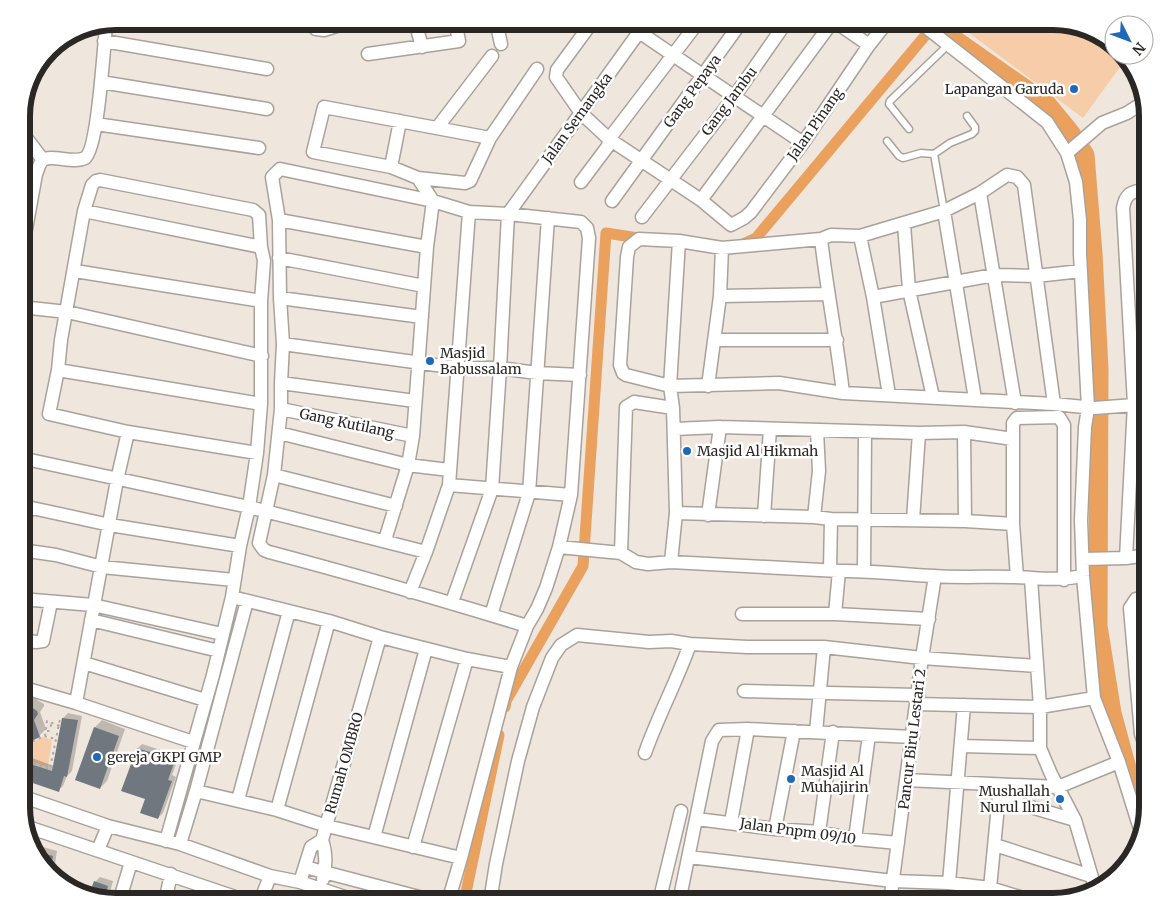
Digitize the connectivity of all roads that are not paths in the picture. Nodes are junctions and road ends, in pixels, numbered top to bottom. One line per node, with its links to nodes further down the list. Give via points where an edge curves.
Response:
1 (417, 30): 19 (street)
2 (457, 30): 19 (street, via 459,41)
3 (498, 30): 16 (street)
4 (586, 30): 30 (street, via 556,74)
5 (640, 30): 30 (street, Jalan Semangka)
6 (647, 30): 22 (street)
7 (693, 30): 22 (street)
8 (736, 30): 25 (street, Gang Pepaya)
9 (781, 30): 27 (street, Gang Jambu)
10 (827, 30): 31 (street)
11 (847, 30): 18 (street)
12 (881, 30): 18 (street, Jalan Pinang)
13 (929, 30): 17 (street)
14 (105, 31): 15 (street)
15 (104, 41): 23 (street); 26 (street)
16 (501, 44)
17 (948, 45): 36 (lane, via 890,101 889,104); 43 (street, via 1047,122)
18 (869, 46): 41 (street, Jalan Pinang)
19 (422, 47): 20 (street)
20 (368, 54)
21 (492, 56): 35 (street)
22 (674, 56): 25 (street); 38 (street)
23 (267, 69)
24 (537, 69): 37 (street)
25 (704, 76): 27 (street); 45 (street, Gang Pepaya)
26 (101, 82): 29 (street); 34 (street)
27 (734, 97): 31 (street); 51 (street, Gang Jambu)
28 (1138, 106): 43 (street, via 1102,123)
29 (267, 109)
30 (581, 113): 38 (street); 62 (street, Jalan Semangka)
31 (762, 116): 41 (street); 55 (street)
32 (966, 116): 44 (lane, via 975,131)
33 (400, 121): 35 (street); 47 (street); 47 (street, via 324,107 313,152)
34 (96, 124): 42 (street); 46 (street, via 87,157)
35 (437, 128): 37 (street)
36 (909, 129)
37 (490, 138): 50 (street, via 470,182)
38 (610, 139): 45 (street); 52 (street)
39 (30, 141): 46 (street)
40 (887, 141): 44 (lane, via 903,158 921,153)
41 (803, 144): 55 (street, Jalan Pinang, via 751,212 737,222 731,225)
42 (259, 148)
43 (1070, 150): 75 (street, via 1080,220)
44 (934, 154): 60 (lane)
45 (641, 159): 51 (street); 57 (street, Gang Pepaya)
46 (43, 160): 49 (street)
47 (391, 167): 50 (street)
48 (30, 173): 49 (street)
49 (36, 174): 58 (street)
50 (418, 178): 56 (street)
51 (669, 180): 55 (street); 63 (street, Gang Jambu)
52 (581, 182)
53 (1139, 191): 110 (street, via 1124,198 1123,208)
54 (980, 193): 60 (street); 76 (street); 77 (street, via 1006,175 1021,180)
55 (701, 200)
56 (433, 201): 61 (street); 65 (street, via 280,169 272,177); 71 (street)
57 (612, 201)
58 (30, 210)
59 (84, 211): 70 (street); 70 (street, via 92,185 100,180 253,210 259,215); 74 (street)
60 (944, 211): 66 (street); 78 (street)
61 (469, 212): 62 (street); 94 (street)
62 (508, 214): 64 (street); 95 (street)
63 (642, 217)
64 (548, 218): 97 (street); 98 (street, via 581,222 587,228)
65 (279, 220): 71 (street); 73 (street)
66 (904, 224): 67 (street); 80 (street)
67 (860, 236): 68 (street, via 831,235); 83 (street)
68 (821, 239): 72 (street); 81 (street)
69 (679, 241): 72 (street); 100 (street); 100 (street, via 639,239 629,247 620,365 626,375)
70 (261, 247): 85 (street, via 264,261)
71 (427, 247): 79 (street)
72 (722, 248): 82 (street)
73 (279, 258): 79 (street); 84 (street)
74 (75, 271): 85 (street); 87 (street)
75 (1081, 271): 77 (street); 113 (street)
76 (994, 275): 77 (street); 78 (street); 107 (street)
77 (1036, 276): 109 (street)
78 (956, 282): 80 (street); 105 (street)
79 (424, 286): 88 (street)
80 (909, 290): 83 (street); 104 (street)
81 (828, 294): 82 (street); 90 (street)
82 (720, 296): 89 (street)
83 (873, 297): 103 (street)
84 (280, 298): 88 (street); 91 (street)
85 (261, 301): 92 (street)
86 (30, 308): 87 (street)
87 (67, 312): 92 (street); 96 (street)
88 (422, 317): 93 (street)
89 (714, 340): 90 (street); 101 (street)
90 (837, 340): 102 (street)
91 (283, 344): 93 (street); 99 (street)
92 (262, 356): 108 (street)
93 (419, 363): 94 (street); 106 (street)
94 (458, 368): 95 (street); 129 (street)
95 (500, 368): 97 (street); 133 (street)
96 (58, 370): 108 (street); 119 (street, via 49,414)
97 (537, 373): 98 (street); 134 (street)
98 (580, 376): 135 (street)
99 (281, 383): 106 (street); 114 (street)
100 (670, 386): 101 (street); 112 (street)
101 (708, 386): 102 (street, via 779,383)
102 (843, 393): 103 (street)
103 (889, 395): 104 (street)
104 (933, 397): 105 (street)
105 (975, 399): 107 (street)
106 (415, 401): 124 (street)
107 (1015, 403): 109 (street)
108 (261, 404): 126 (street)
109 (1054, 404): 113 (street)
110 (1134, 404): 111 (street); 113 (street); 157 (street)
111 (1139, 404)
112 (673, 408): 116 (street); 155 (street, via 634,402 626,407)
113 (1091, 408): 158 (street, via 1086,427 1081,510)
114 (282, 409): 122 (street); 124 (street, Gang Kutilang)
115 (720, 427): 116 (street); 117 (street); 141 (street)
116 (674, 429): 140 (street)
117 (770, 429): 118 (street); 142 (street)
118 (817, 431): 120 (street); 143 (street, via 819,471)
119 (128, 432): 126 (street); 131 (street)
120 (865, 432): 123 (street); 145 (street)
121 (964, 432): 123 (street); 125 (street); 147 (street)
122 (279, 433): 128 (street, Gang Kutilang); 130 (street)
123 (919, 433): 146 (street)
124 (413, 436): 128 (street)
125 (1012, 439): 148 (street); 168 (street, via 1013,423 1017,418 1060,417 1063,421)
126 (257, 453): 137 (street)
127 (30, 460): 131 (street)
128 (408, 465): 129 (street, Gang Kutilang); 136 (street)
129 (449, 470): 132 (street)
130 (274, 475): 136 (street); 139 (street)
131 (117, 480): 137 (street); 149 (street)
132 (449, 485): 133 (street); 154 (street)
133 (492, 489): 134 (street); 175 (street)
134 (529, 492): 135 (street); 180 (street)
135 (571, 495): 152 (street)
136 (396, 506): 150 (street)
137 (249, 507): 139 (street); 151 (street)
138 (30, 509): 149 (street)
139 (266, 511): 150 (street); 169 (street, via 259,543 264,550)
140 (676, 513): 141 (street); 159 (street)
141 (708, 514): 142 (street)
142 (764, 516): 143 (street)
143 (814, 517): 144 (street)
144 (831, 519): 145 (street); 162 (street)
145 (865, 519): 146 (street); 161 (street)
146 (913, 520): 147 (street)
147 (965, 521): 148 (street)
148 (1013, 524): 165 (street)
149 (110, 525): 151 (street); 160 (street)
150 (384, 540): 154 (street)
151 (240, 546): 167 (street)
152 (559, 547): 155 (street); 184 (street, via 537,609)
153 (30, 551): 160 (street)
154 (426, 552): 169 (street)
155 (621, 553): 159 (street, via 636,562)
156 (1139, 556): 157 (street)
157 (1122, 558): 158 (street)
158 (1088, 559): 164 (street)
159 (671, 562): 162 (street)
160 (102, 567): 167 (street); 176 (street)
161 (864, 570): 162 (street); 163 (street)
162 (835, 571): 179 (street)
163 (935, 576): 165 (street); 181 (street, Pancur Biru Lestari 2)
164 (1083, 576): 168 (street); 201 (street)
165 (1017, 577): 166 (street)
166 (1031, 579): 168 (street); 196 (street)
167 (234, 580): 170 (street)
168 (1064, 580)
169 (410, 592): 175 (street)
170 (232, 597): 173 (street); 185 (street)
171 (1139, 598): 188 (street, via 1130,608)
172 (30, 599): 174 (street)
173 (246, 601): 177 (street); 221 (street)
174 (51, 602): 176 (street); 187 (street, via 43,641)
175 (452, 602): 180 (street)
176 (93, 605): 182 (street); 185 (street)
177 (289, 611): 183 (street); 224 (street)
178 (742, 614): 179 (street)
179 (835, 614): 181 (street)
180 (491, 615): 184 (street)
181 (929, 619): 193 (street, Pancur Biru Lestari 2)
182 (91, 620): 192 (street); 195 (street)
183 (329, 621): 186 (street); 225 (street)
184 (527, 626): 197 (street)
185 (222, 634): 192 (street)
186 (380, 637): 191 (street); 232 (street, Rumah OMBRO)
187 (30, 641)
188 (1139, 643)
189 (690, 644): 190 (street); 216 (street); 266 (street, via 577,635 561,645 552,658 533,707 518,761)
190 (824, 647): 193 (street); 200 (street)
191 (426, 649): 194 (street); 236 (street)
192 (219, 651): 202 (street)
193 (922, 658): 196 (street); 203 (street, Pancur Biru Lestari 2)
194 (466, 659): 197 (street); 243 (street)
195 (84, 663): 202 (street); 204 (street)
196 (1037, 666): 206 (street)
197 (511, 667): 246 (street)
198 (30, 689): 204 (street)
199 (744, 691): 200 (street)
200 (819, 692): 203 (street); 209 (street)
201 (1094, 698): 206 (street); 217 (street)
202 (205, 700): 213 (street)
203 (917, 700): 205 (street); 212 (street, Pancur Biru Lestari 2)
204 (76, 703): 213 (street)
205 (964, 705): 206 (street); 214 (street)
206 (1040, 707): 215 (street)
207 (748, 729): 208 (street); 227 (street, via 718,730 712,742); 230 (street)
208 (794, 731): 209 (street); 234 (street)
209 (816, 732): 210 (street)
210 (833, 732): 211 (street); 235 (street)
211 (869, 735): 212 (street); 238 (street)
212 (913, 737): 218 (street, Pancur Biru Lestari 2)
213 (193, 742): 239 (street)
214 (961, 746): 215 (street); 219 (street)
215 (1040, 748): 220 (street)
216 (644, 753)
217 (1119, 762): 220 (street); 229 (street)
218 (906, 780): 219 (street); 240 (street, Pancur Biru Lestari 2)
219 (956, 783): 222 (street); 255 (street)
220 (1058, 787): 222 (street); 228 (street)
221 (196, 791): 224 (street); 241 (street)
222 (1000, 792): 228 (street); 242 (street)
223 (30, 799): 231 (street)
224 (238, 800): 225 (street)
225 (276, 810): 232 (street)
226 (681, 811): 267 (street)
227 (697, 819): 230 (street, Jalan Pnpm 09/10); 245 (street)
228 (1074, 820): 253 (street)
229 (1137, 821)
230 (731, 822): 234 (street, Jalan Pnpm 09/10)
231 (108, 826): 239 (street); 244 (street)
232 (327, 826): 236 (street); 237 (street, Rumah OMBRO)
233 (33, 829): 244 (street)
234 (775, 829): 235 (street, Jalan Pnpm 09/10)
235 (819, 832): 238 (street, Jalan Pnpm 09/10)
236 (374, 837): 243 (street)
237 (322, 840): 248 (street, Rumah OMBRO, via 311,847); 249 (street)
238 (855, 840): 240 (street, Jalan Pnpm 09/10)
239 (166, 841): 241 (street)
240 (898, 843): 252 (street, Pancur Biru Lestari 2)
241 (180, 844): 251 (street)
242 (995, 845): 256 (street); 258 (street)
243 (414, 847): 246 (street)
244 (98, 850): 247 (street)
245 (688, 857): 252 (street); 268 (street)
246 (461, 858): 265 (street)
247 (132, 862): 250 (street); 259 (street)
248 (305, 867): 249 (street); 254 (street, Rumah OMBRO)
249 (324, 873): 257 (street); 264 (street)
250 (171, 874): 260 (street); 261 (street)
251 (270, 876): 254 (street); 262 (street)
252 (892, 881): 255 (street); 269 (street, Pancur Biru Lestari 2)
253 (1096, 881)
254 (300, 882): 257 (street)
255 (949, 883): 258 (street)
256 (1093, 883)
257 (320, 888): 263 (street)
258 (990, 888): 270 (street)
259 (122, 893)
260 (167, 893)
261 (211, 893)
262 (263, 893)
263 (334, 893)
264 (403, 893)
265 (451, 893)
266 (491, 893)
267 (661, 893)
268 (680, 893)
269 (891, 893)
270 (1002, 893)

